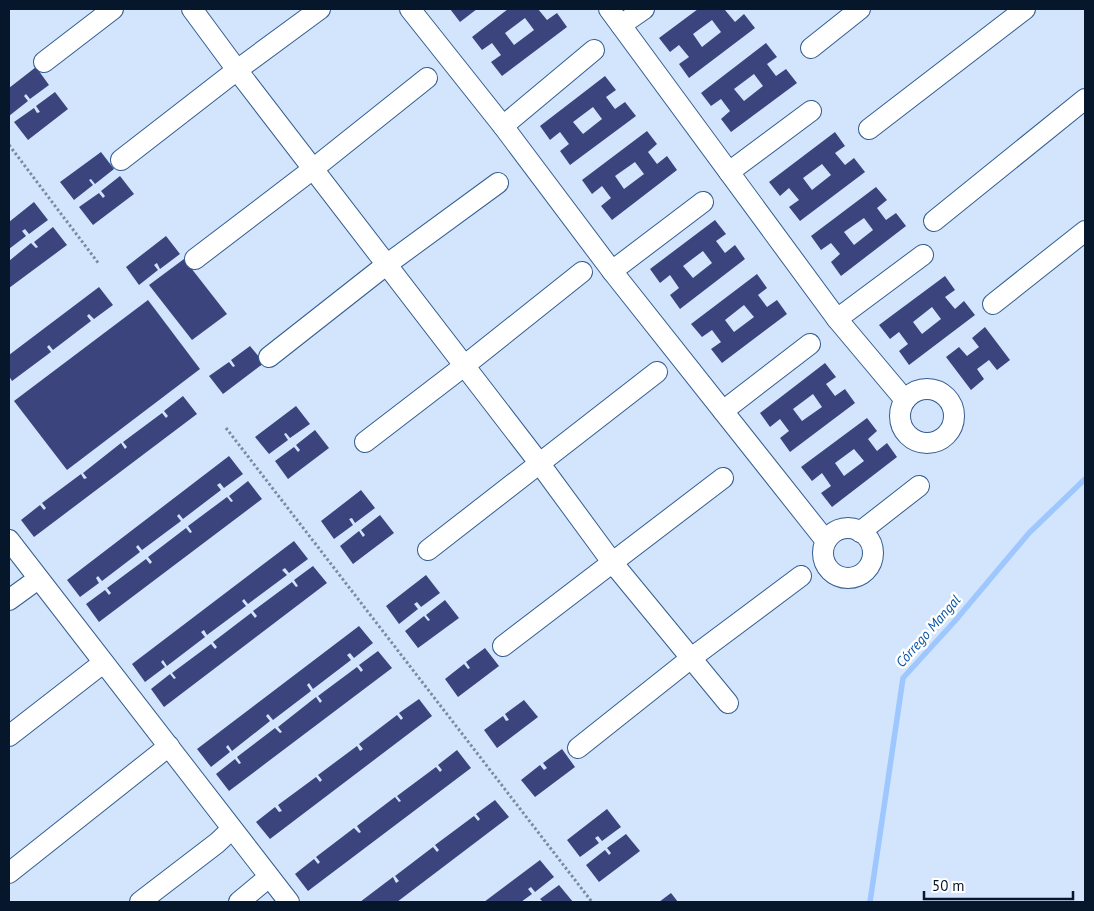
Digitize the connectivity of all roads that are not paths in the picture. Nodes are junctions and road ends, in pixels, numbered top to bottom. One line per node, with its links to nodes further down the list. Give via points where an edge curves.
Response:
1 (113, 9): 12 (street)
2 (192, 9): 13 (street)
3 (320, 9): 13 (street)
4 (410, 9): 17 (street)
5 (609, 9): 9 (street)
6 (644, 9): 9 (street)
7 (860, 9): 10 (street)
8 (1025, 9): 18 (street)
9 (621, 25): 21 (street)
10 (811, 48)
11 (594, 50): 17 (street)
12 (44, 62)
13 (237, 70): 19 (street); 20 (street)
14 (427, 78): 20 (street)
15 (1085, 99): 24 (street)
16 (811, 111): 21 (street)
17 (503, 126): 29 (street)
18 (868, 129)
19 (121, 160)
20 (313, 169): 27 (street); 28 (street)
21 (729, 172): 32 (street)
22 (498, 184): 28 (street)
23 (703, 202): 29 (street)
24 (934, 221)
25 (1085, 230): 31 (street)
26 (923, 255): 32 (street)
27 (195, 258)
28 (386, 265): 34 (street); 35 (street)
29 (612, 271): 38 (street)
30 (582, 272): 35 (street)
31 (993, 304)
32 (837, 319): 37 (street)
33 (810, 344): 38 (street)
34 (270, 357)
35 (464, 366): 39 (street); 40 (street)
36 (657, 372): 40 (street)
37 (904, 400)
38 (723, 411): 45 (street)
39 (365, 442)
40 (540, 464): 46 (street); 47 (street)
41 (723, 478): 47 (street)
42 (919, 486): 43 (street)
43 (860, 532): 45 (street, via 845,529); 45 (street, via 871,543 873,551 870,566 857,576 840,577 832,573 823,559)
44 (9, 540): 49 (street)
45 (826, 541)
46 (428, 550)
47 (612, 562): 51 (street); 52 (street)
48 (801, 576): 52 (street)
49 (38, 579): 50 (street); 53 (street)
50 (9, 600)
51 (503, 646)
52 (690, 659): 54 (street); 57 (street)
53 (103, 663): 55 (street); 56 (street)
54 (728, 703)
55 (9, 736)
56 (169, 746): 58 (street); 59 (street)
57 (578, 748)
58 (232, 829): 60 (street); 61 (street)
59 (9, 872)
60 (269, 876): 62 (street); 63 (street)
61 (140, 902)
62 (239, 902)
63 (289, 902)

